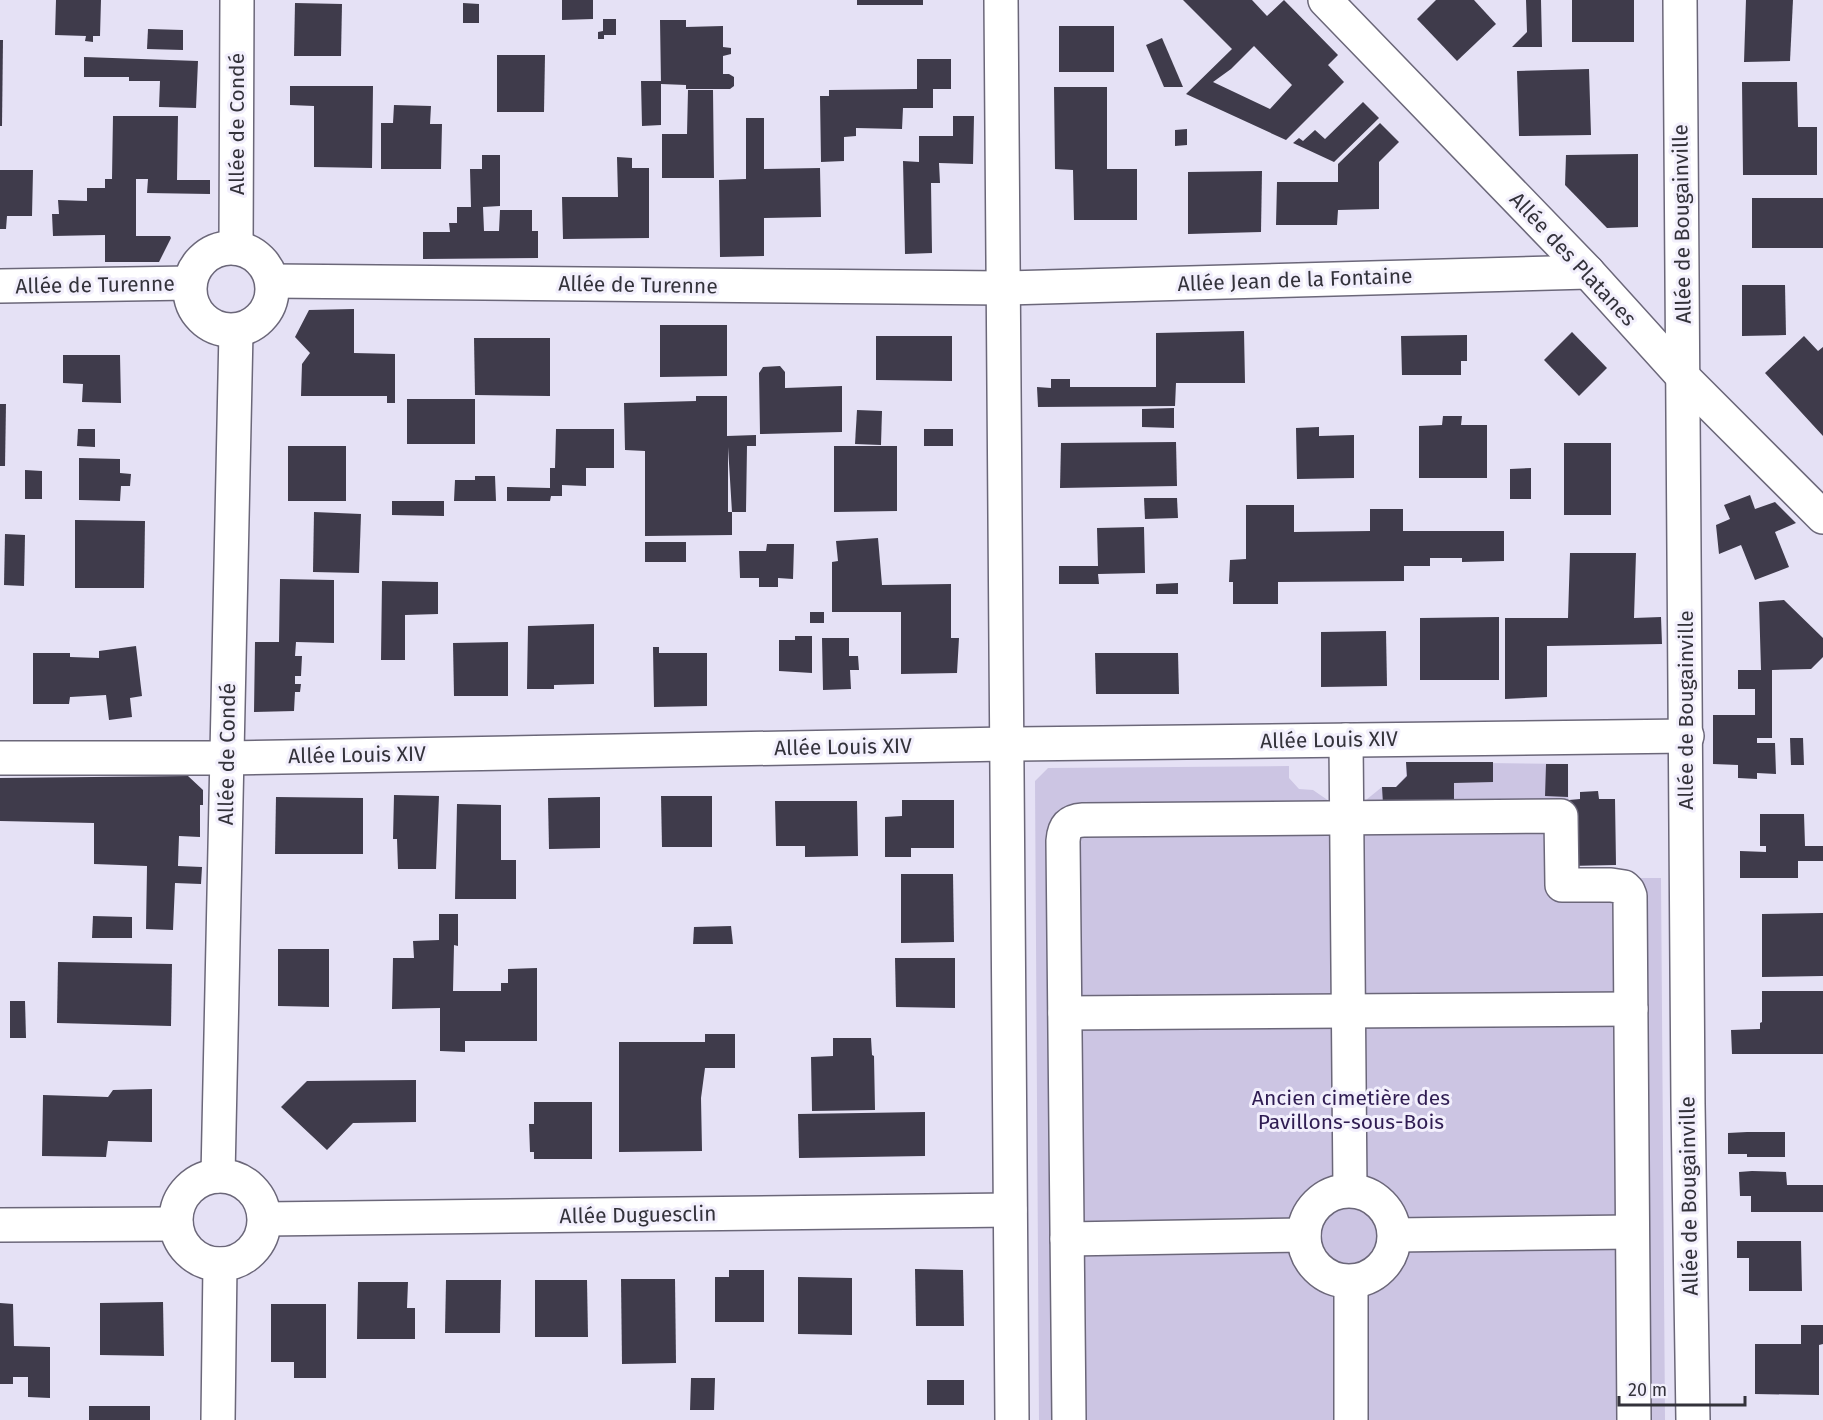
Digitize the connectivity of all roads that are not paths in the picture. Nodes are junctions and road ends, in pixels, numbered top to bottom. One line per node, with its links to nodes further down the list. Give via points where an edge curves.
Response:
1 (237, 0): 5 (street, Allée de Condé)
2 (1001, 0): 10 (street)
3 (1326, 0): 6 (street, Allée des Platanes)
4 (1680, 0): 12 (street, Allée de Bougainville)
5 (236, 248): 7 (street, via 260,259); 8 (street, via 223,248 201,260)
6 (1588, 272): 10 (street, Allée Jean de la Fontaine); 12 (street, Allée des Platanes)
7 (272, 281): 10 (street, Allée de Turenne); 11 (street, via 273,295 261,319)
8 (190, 283): 9 (street, Allée de Turenne); 11 (street, via 190,296 201,318 211,326)
9 (0, 286)
10 (1003, 288): 16 (street)
11 (236, 331): 18 (street, Allée de Condé)
12 (1684, 378): 13 (street, Allée des Platanes); 14 (street, Allée de Bougainville)
13 (1823, 517)
14 (1687, 736): 15 (street, Allée Louis XIV); 40 (street, Allée de Bougainville)
15 (1346, 740): 16 (street, Allée Louis XIV); 19 (street)
16 (1007, 744): 18 (street, Allée Louis XIV); 25 (street)
17 (0, 758): 18 (street, Allée Louis XIV)
18 (227, 758): 23 (street, Allée de Condé)
19 (1347, 817): 20 (street, via 1561,816 1562,885 1618,886 1630,896); 21 (street); 22 (street, via 1083,820 1069,824 1063,833)
20 (1631, 1009): 21 (street); 29 (street)
21 (1348, 1011): 22 (street); 24 (street)
22 (1065, 1013): 32 (street)
23 (218, 1176): 26 (street, via 245,1183 262,1205); 27 (street, via 192,1186 177,1210)
24 (1350, 1190): 30 (street, via 1323,1198 1309,1215); 31 (street, via 1364,1192 1381,1203 1393,1221)
25 (1010, 1210): 26 (street, Allée Duguesclin); 36 (street)
26 (265, 1219): 33 (street, via 257,1246 247,1256)
27 (176, 1224): 28 (street); 33 (street, via 186,1248 208,1263)
28 (0, 1225)
29 (1632, 1232): 31 (street); 39 (street)
30 (1304, 1235): 32 (street); 34 (street, via 1305,1250 1312,1263 1323,1274)
31 (1395, 1235): 34 (street, via 1387,1262 1371,1275)
32 (1067, 1239): 37 (street)
33 (220, 1264): 35 (street)
34 (1351, 1282): 38 (street)
35 (218, 1420)
36 (1012, 1420)
37 (1069, 1420)
38 (1351, 1420)
39 (1634, 1420)
40 (1693, 1420)

